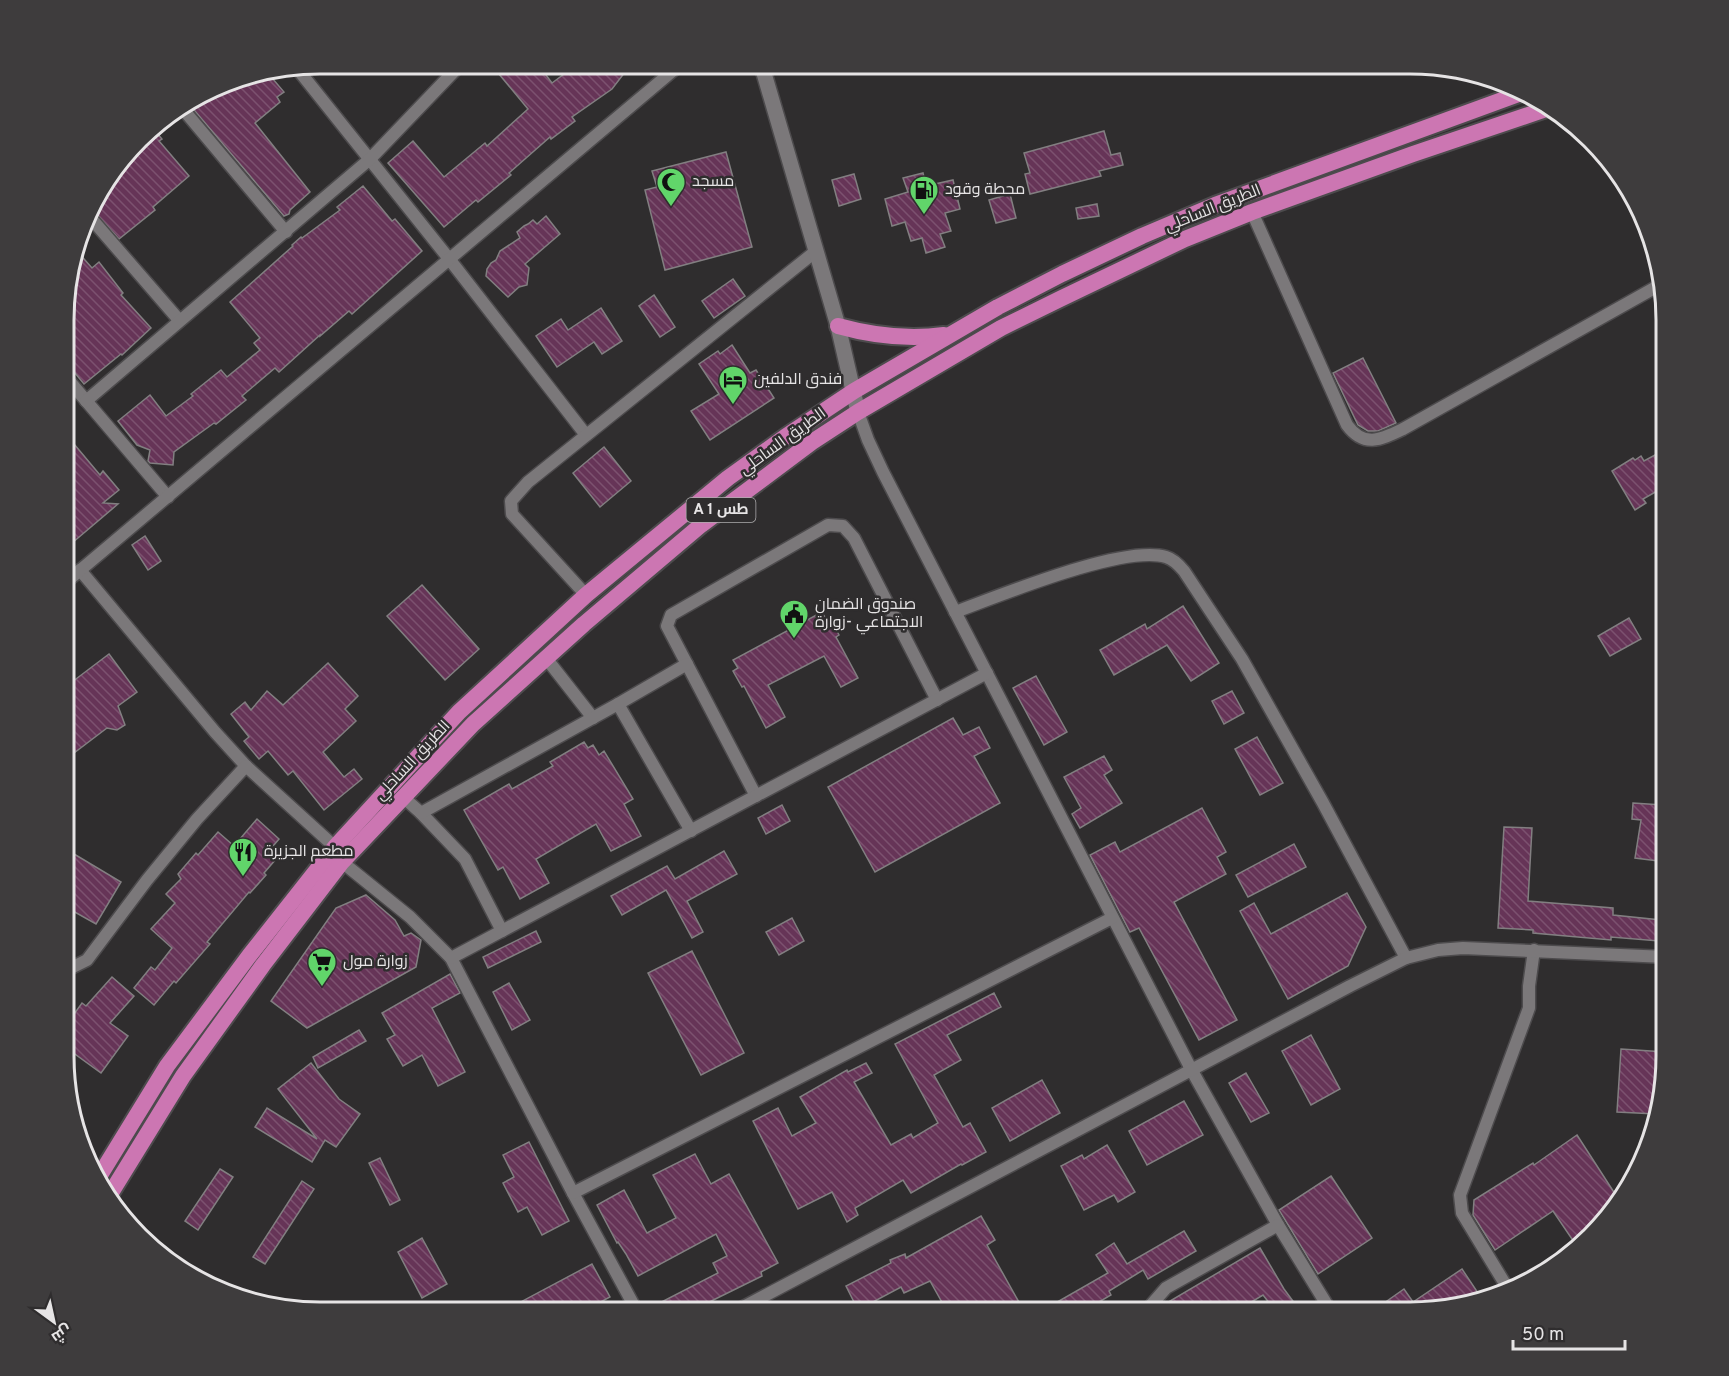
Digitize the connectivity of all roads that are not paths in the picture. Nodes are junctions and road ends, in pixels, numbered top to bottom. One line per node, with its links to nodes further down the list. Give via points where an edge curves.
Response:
1 (302, 74): 8 (street)
2 (451, 74): 8 (street)
3 (669, 74): 13 (street)
4 (765, 74): 12 (street)
5 (1512, 96): 17 (highway, الطريق الساحلي / A 1 طس, via 1215,205 1062,274)
6 (1540, 111): 9 (highway, الطريق الساحلي / A 1 طس)
7 (186, 113): 11 (street)
8 (370, 159): 11 (street); 13 (street)
9 (1251, 212): 14 (street, via 1347,425 1354,435 1365,439 1380,439 1403,429); 21 (highway, الطريق الساحلي / A 1 طس, via 1185,239 1001,328)
10 (94, 221): 15 (street)
11 (286, 232): 15 (street)
12 (816, 251): 16 (street); 22 (street)
13 (450, 260): 22 (street); 23 (street)
14 (1653, 289)
15 (179, 320): 20 (street)
16 (838, 326): 17 (highway, via 894,338); 19 (street)
17 (951, 334): 19 (highway, الطريق الساحلي / A 1 طس)
18 (74, 387): 20 (street)
19 (854, 391): 21 (street); 26 (highway, الطريق الساحلي / A 1 طس, via 728,478)
20 (86, 401): 23 (street)
21 (858, 412): 27 (street, via 883,472); 28 (highway, الطريق الساحلي / A 1 طس, via 701,525)
22 (586, 435): 26 (street, via 528,482 511,501 512,514)
23 (168, 497): 24 (street)
24 (80, 570): 25 (street); 34 (street)
25 (74, 575)
26 (586, 595): 39 (highway, الطريق الساحلي / A 1 طس, via 459,712)
27 (955, 612): 30 (street); 45 (street, via 1087,566 1140,556 1171,559 1184,571 1242,659)
28 (546, 658): 33 (street); 36 (highway, الطريق الساحلي / A 1 طس, via 473,724)
29 (687, 664): 31 (street, via 667,626 671,615 828,525 843,526 854,538); 32 (street); 35 (street)
30 (987, 673): 31 (street); 40 (street)
31 (937, 700): 35 (street)
32 (618, 704): 33 (street); 38 (street)
33 (593, 718): 37 (street)
34 (246, 766): 39 (street); 46 (street, via 161,862 87,960)
35 (756, 796): 38 (street)
36 (403, 797): 37 (street); 39 (highway, الطريق الساحلي / A 1 طس)
37 (421, 813): 41 (street, via 465,859)
38 (691, 831): 41 (street)
39 (338, 855): 44 (street); 48 (highway, الطريق الساحلي / A 1 طس, via 249,956 167,1066); 49 (highway, الطريق الساحلي / A 1 طس, via 183,1076)
40 (1112, 918): 47 (street); 50 (street)
41 (502, 931): 44 (street)
42 (1534, 950): 43 (street); 45 (street, via 1463,948); 52 (street, via 1526,1019 1460,1196 1462,1213)
43 (1656, 957)
44 (451, 958): 50 (street)
45 (1406, 958): 47 (street)
46 (74, 966)
47 (1191, 1069): 51 (street); 54 (street)
48 (102, 1172)
49 (113, 1190)
50 (573, 1193): 53 (street)
51 (1278, 1225): 55 (street, via 1166,1288); 56 (street)
52 (1505, 1284)
53 (632, 1302)
54 (753, 1302)
55 (1154, 1302)
56 (1325, 1302)

